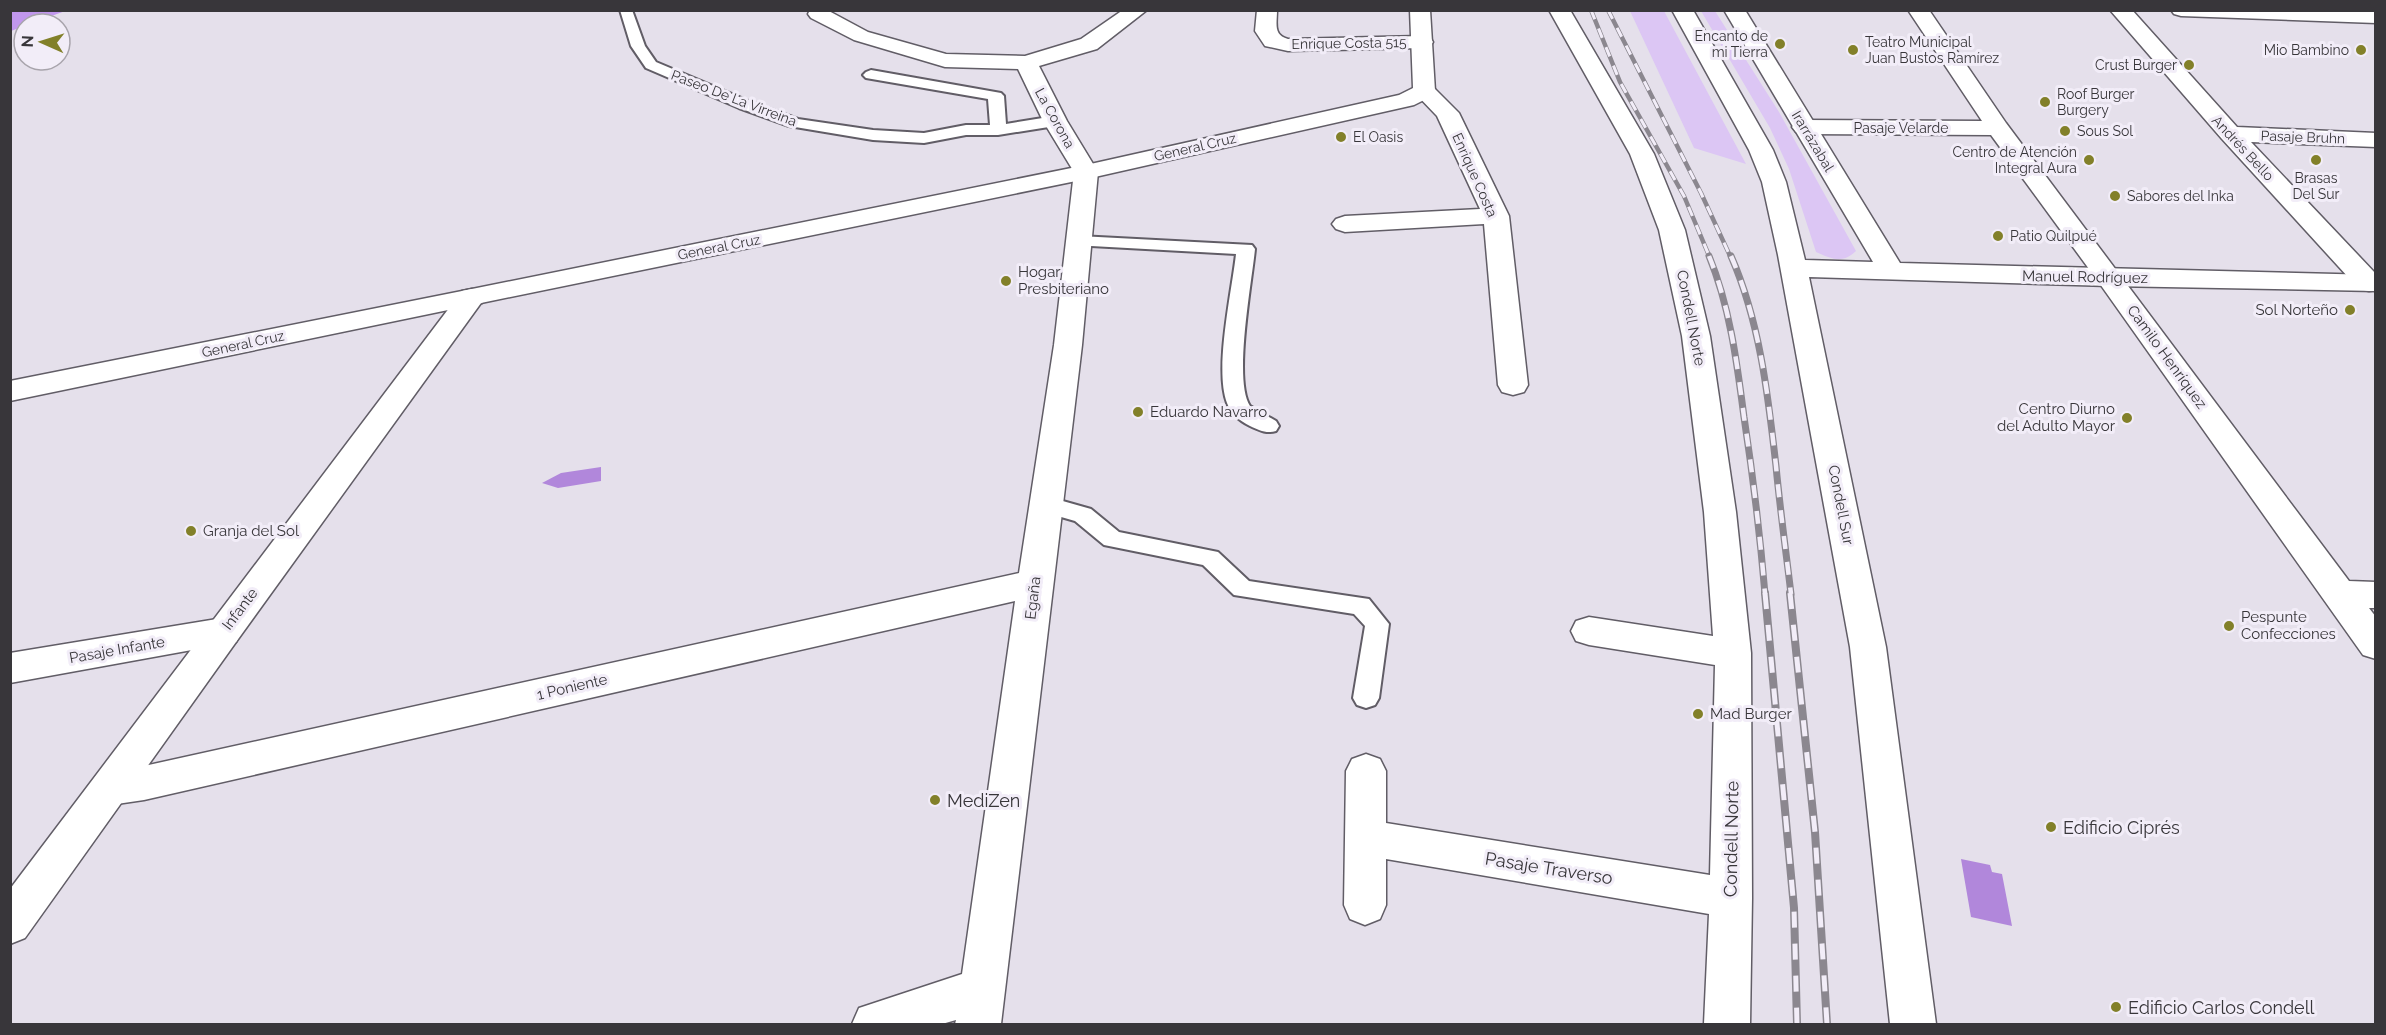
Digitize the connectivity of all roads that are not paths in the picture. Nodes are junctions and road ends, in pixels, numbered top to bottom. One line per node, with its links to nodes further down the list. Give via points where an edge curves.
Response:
1 (1137, 10): 14 (street, via 1089,44)
2 (1267, 10): 13 (street, Enrique Costa 515, via 1266,32 1288,45)
3 (1420, 10): 13 (street)
4 (1559, 10): 43 (street, Condell Norte, via 1642,154 1672,230 1696,336 1720,513)
5 (1682, 10): 28 (street, Condell Sur, via 1761,150 1774,182)
6 (1734, 10): 20 (street, Irarrázabal)
7 (1918, 10): 19 (street, Camilo Henríquez)
8 (2120, 10): 22 (street, Andrés Bello)
9 (2181, 10): 12 (street)
10 (626, 12): 21 (lane, Paseo De La Virreina, via 638,46 651,66 795,123 924,138 966,129)
11 (818, 14): 14 (street, via 861,36 945,60)
12 (2376, 16)
13 (1422, 42): 16 (street)
14 (1026, 63): 18 (street, La Corona)
15 (871, 75): 21 (lane, via 996,96)
16 (1424, 91): 24 (street, General Cruz, via 1406,99); 25 (street, Enrique Costa, via 1447,113)
17 (1871, 112): 19 (street)
18 (1055, 121): 21 (lane, Paseo De La Virreina); 24 (street, La Corona)
19 (1994, 123): 20 (street, Pasaje Velarde); 30 (street, Camilo Henríquez)
20 (1804, 127): 29 (street, Irarrázabal)
21 (998, 130)
22 (2230, 134): 23 (street, Pasaje Bruhn); 31 (street, Andrés Bello)
23 (2376, 141)
24 (1086, 172): 27 (street, Egaña); 32 (street, General Cruz)
25 (1496, 216): 26 (street); 33 (street, Enrique Costa)
26 (1345, 224)
27 (1079, 241): 35 (lane, via 1246,249 1232,382 1238,403 1249,417); 36 (street, Egaña)
28 (1794, 268): 29 (street, Manuel Rodríguez); 55 (street, Condell Sur, via 1868,647)
29 (1893, 272): 30 (street, Manuel Rodríguez)
30 (2110, 278): 31 (street, Manuel Rodríguez); 38 (street, Camilo Henríquez)
31 (2372, 283)
32 (472, 297): 34 (street, General Cruz); 41 (street, Infante)
33 (1513, 386)
34 (10, 391)
35 (1269, 426)
36 (1045, 504): 37 (street, Egaña); 45 (lane, via 1083,515 1112,539 1210,558 1242,589 1361,606 1377,624)
37 (1035, 583): 47 (street, 1 Poniente); 52 (street, Egaña)
38 (2340, 594): 39 (street); 42 (street, Camilo Henríquez)
39 (2376, 595)
40 (1589, 631): 43 (street)
41 (223, 632): 44 (street, Pasaje Infante); 47 (street, Infante)
42 (2376, 645)
43 (1733, 653): 49 (street, Condell Norte)
44 (10, 668)
45 (1366, 698)
46 (1366, 771): 48 (street)
47 (110, 788): 51 (street, Infante)
48 (1367, 838): 49 (street, Pasaje Traverso); 50 (street)
49 (1731, 898): 54 (street, Condell Norte)
50 (1365, 905)
51 (10, 924)
52 (981, 1007): 53 (street)
53 (875, 1024)
54 (1727, 1024)
55 (1913, 1024)

